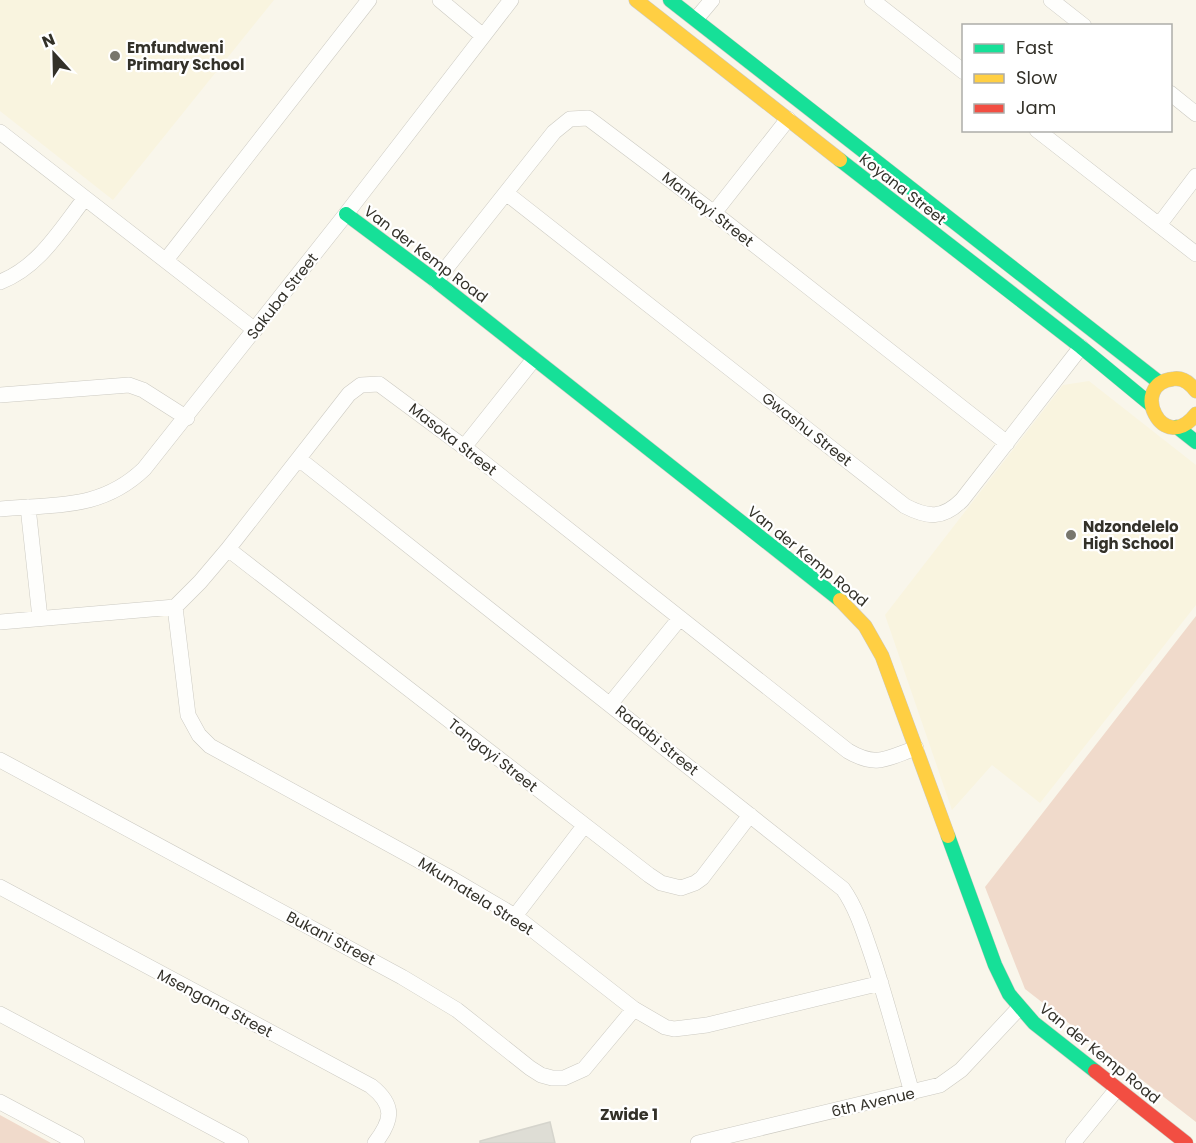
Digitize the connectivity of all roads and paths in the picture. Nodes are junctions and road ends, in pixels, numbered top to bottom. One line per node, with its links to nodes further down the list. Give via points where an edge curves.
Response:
1 (369, 0): 25 (street)
2 (440, 0): 11 (street)
3 (511, 0): 11 (street, Sakuba Street)
4 (636, 0): 15 (main road, Koyana Street)
5 (670, 0): 9 (main road, Koyana Street)
6 (712, 0): 9 (street)
7 (872, 0): 12 (street)
8 (1051, 0): 10 (street)
9 (696, 20): 32 (main road, Koyana Street)
10 (1081, 24)
11 (483, 36): 22 (street, Sakuba Street)
12 (962, 71)
13 (1172, 95): 14 (street)
14 (1196, 114)
15 (789, 119): 21 (street); 29 (main road, Koyana Street)
16 (0, 132): 20 (street)
17 (1040, 132): 23 (street)
18 (1196, 176): 23 (street)
19 (506, 194): 21 (street, Mankayi Street, via 554,132 570,119 583,117 594,121); 26 (street, Mankayi Street); 38 (street, Gwashu Street, via 918,513 946,513 955,507)
20 (85, 198): 25 (street); 27 (street, via 35,262)
21 (714, 213): 38 (street, Mankayi Street)
22 (346, 214): 26 (main road, Van der Kemp Road); 28 (street, Sakuba Street)
23 (1159, 225): 24 (street)
24 (1196, 255)
25 (165, 260): 28 (street)
26 (436, 281): 30 (main road, Van der Kemp Road)
27 (0, 282)
28 (255, 330): 36 (street, Sakuba Street)
29 (1081, 347): 34 (main road, Koyana Street); 38 (street, Gwashu Street)
30 (534, 359): 40 (street); 50 (main road, Van der Kemp Road, via 864,622 880,648)
31 (1193, 381): 32 (main road, via 1173,378)
32 (1160, 383): 34 (main road)
33 (0, 395): 36 (street, via 129,385)
34 (1150, 404): 37 (main road, Koyana Street, via 1161,423)
35 (1196, 414): 37 (main road)
36 (187, 418): 42 (street, Sakuba Street, via 144,469 120,488 90,501)
37 (1177, 427): 39 (main road, Koyana Street)
38 (1007, 442)
39 (1196, 442)
40 (464, 447): 41 (street, Masoka Street, via 384,386 368,383 349,394); 47 (street, Masoka Street)
41 (299, 459): 44 (street, Masoka Street); 49 (street, Radabi Street)
42 (28, 507): 43 (street, Sakuba Street); 46 (street)
43 (0, 509)
44 (228, 549): 45 (street, Masoka Street); 53 (street, Tangayi Street)
45 (175, 607): 46 (street); 55 (street, Mkumatela Street, via 188,715 210,746)
46 (40, 618): 48 (street)
47 (680, 618): 49 (street); 50 (street, Masoka Street, via 860,758 877,761)
48 (0, 622)
49 (610, 703): 52 (street, Radabi Street)
50 (916, 748): 57 (main road, Van der Kemp Road, via 995,965)
51 (0, 760): 58 (street, Bukani Street, via 421,988 457,1010 541,1075 564,1078 584,1069)
52 (750, 814): 53 (street, Tangayi Street, via 702,878 681,888 649,875); 56 (street, Radabi Street, via 843,889 857,914)
53 (584, 826): 55 (street)
54 (0, 887): 65 (street, Msengana Street, via 371,1086 386,1100 389,1110 389,1122)
55 (515, 916): 58 (street, Mkumatela Street)
56 (881, 983): 58 (street, Mkumatela Street, via 688,1028 665,1028); 61 (street, Radabi Street)
57 (1019, 1008): 60 (main road, Van der Kemp Road); 61 (street, 6th Avenue, via 951,1079)
58 (634, 1009)
59 (0, 1014): 64 (street)
60 (1117, 1089): 67 (street); 68 (main road, Van der Kemp Road)
61 (912, 1093): 66 (street, 6th Avenue)
62 (0, 1102): 63 (street)
63 (78, 1143)
64 (240, 1143)
65 (375, 1143)
66 (698, 1143)
67 (1072, 1143)
68 (1186, 1143)

